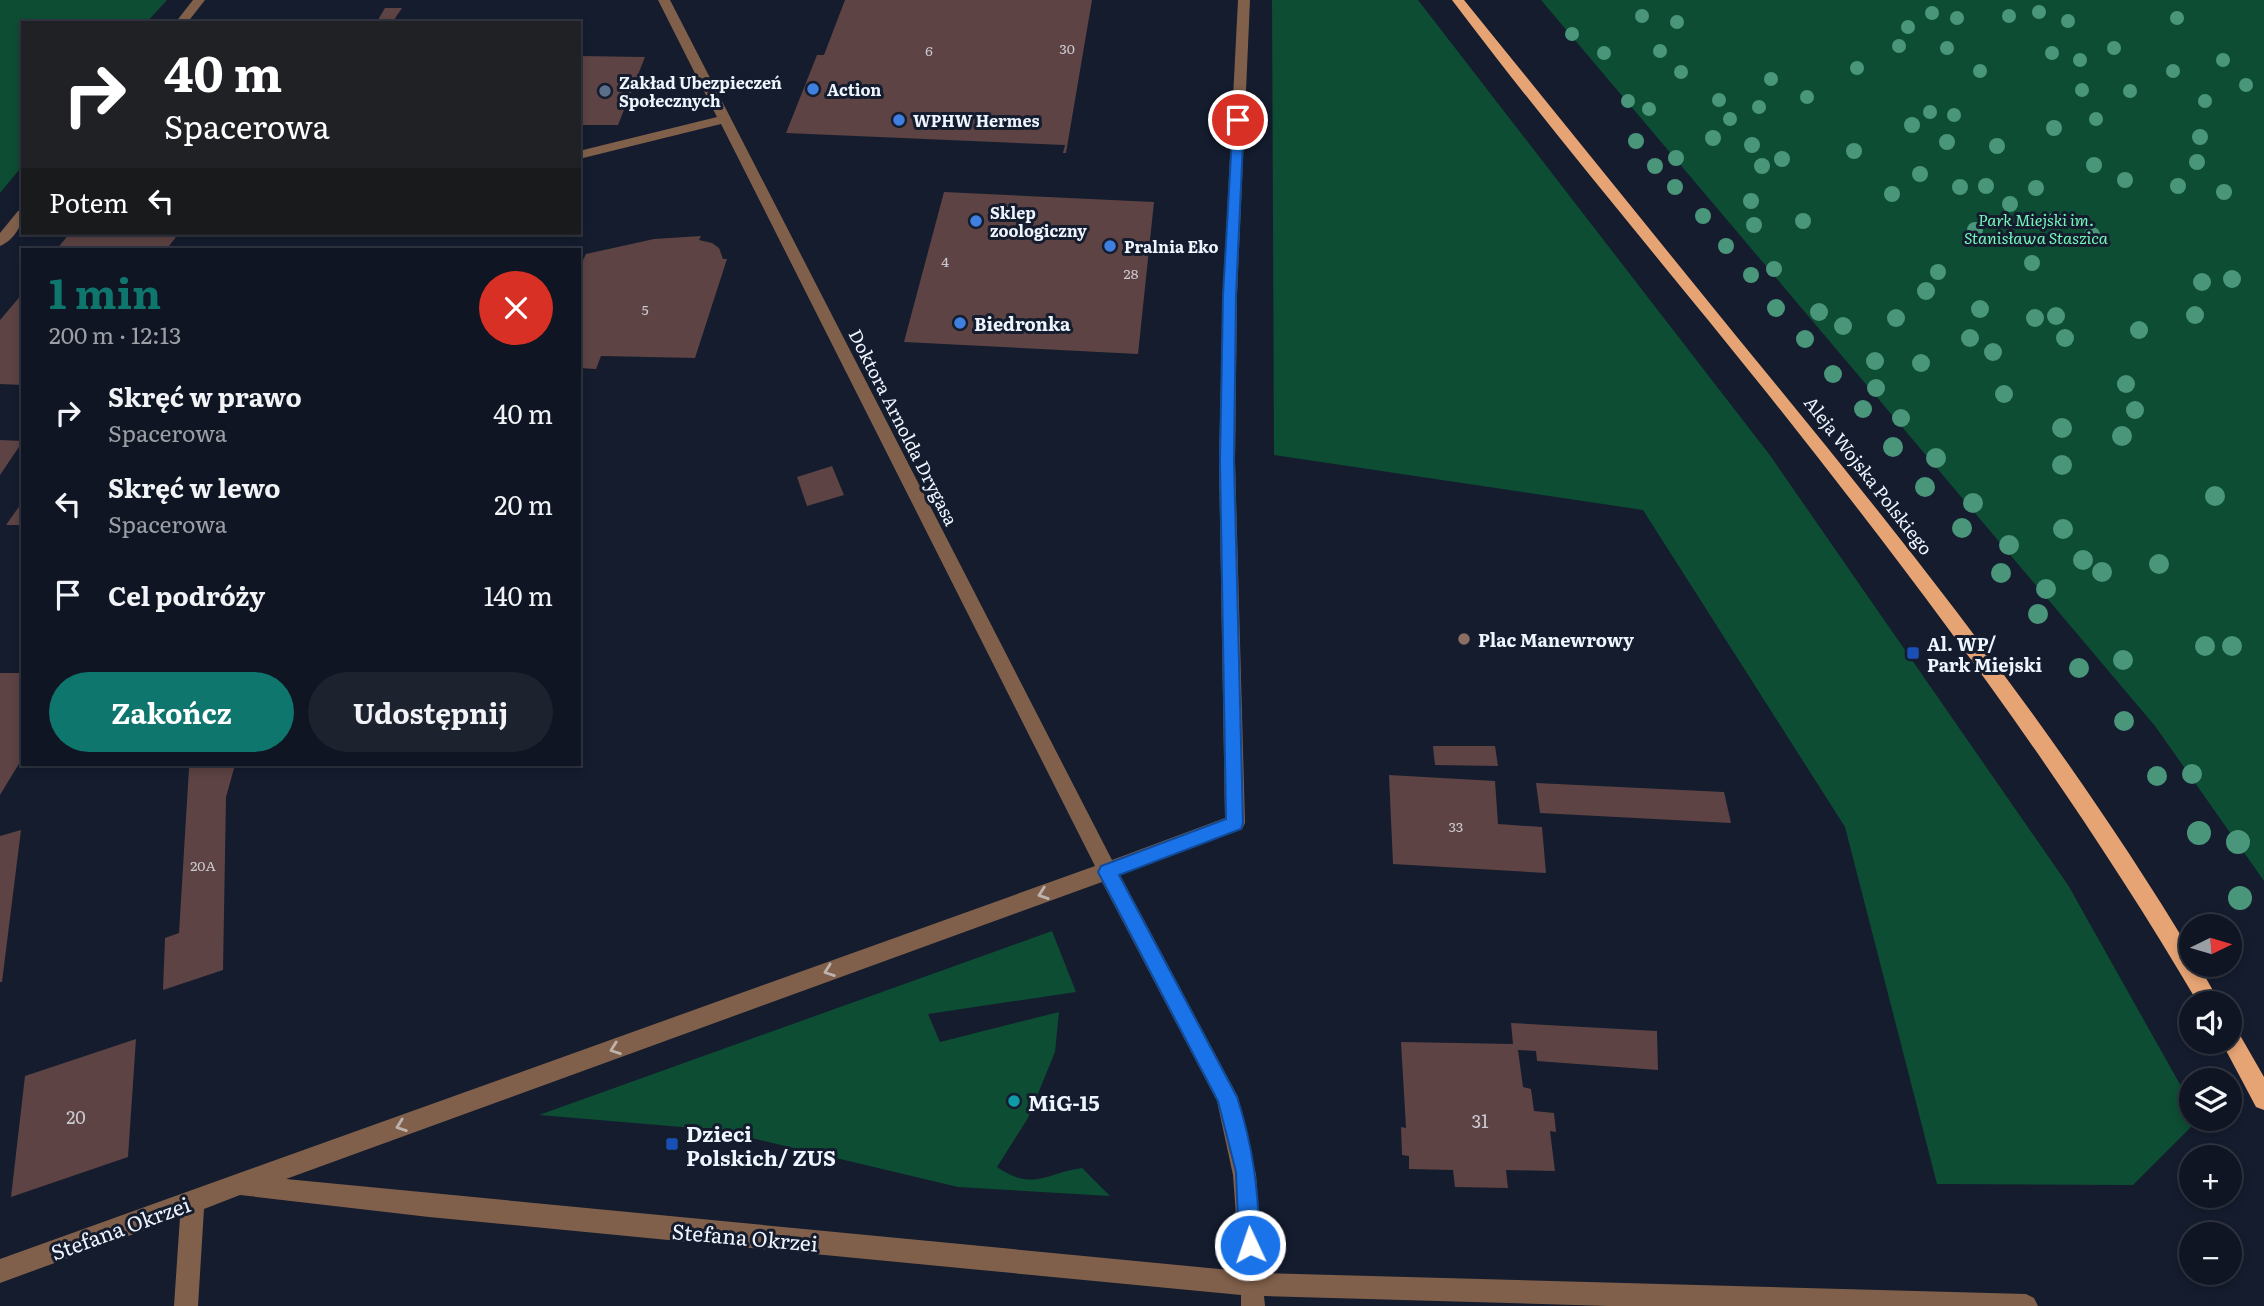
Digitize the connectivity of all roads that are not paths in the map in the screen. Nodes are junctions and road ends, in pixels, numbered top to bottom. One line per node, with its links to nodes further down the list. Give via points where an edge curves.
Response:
1 (199, 0): 5 (street)
2 (664, 0): 6 (street, Doktora Arnolda Drygasa)
3 (1244, 0): 10 (street, Stefana Okrzei, via 1227,461 1235,823)
4 (1458, 0): 11 (main road, Aleja Wojska Polskiego, via 1862,501 2046,743)
5 (182, 21)
6 (726, 119): 7 (street); 10 (street, Doktora Arnolda Drygasa)
7 (581, 155)
8 (21, 216): 9 (street)
9 (0, 242)
10 (1107, 872): 14 (street, Stefana Okrzei, one-way to 14); 17 (street, Doktora Arnolda Drygasa, via 1227,1097 1246,1172)
11 (2203, 991)
12 (2239, 1054): 13 (main road)
13 (2264, 1099)
14 (240, 1184): 15 (street, Stefana Okrzei); 17 (street, Stefana Okrzei)
15 (193, 1201): 16 (street, Stefana Okrzei); 18 (street)
16 (0, 1271)
17 (1252, 1295): 19 (street, Stefana Okrzei)
18 (186, 1306)
19 (2026, 1306)

